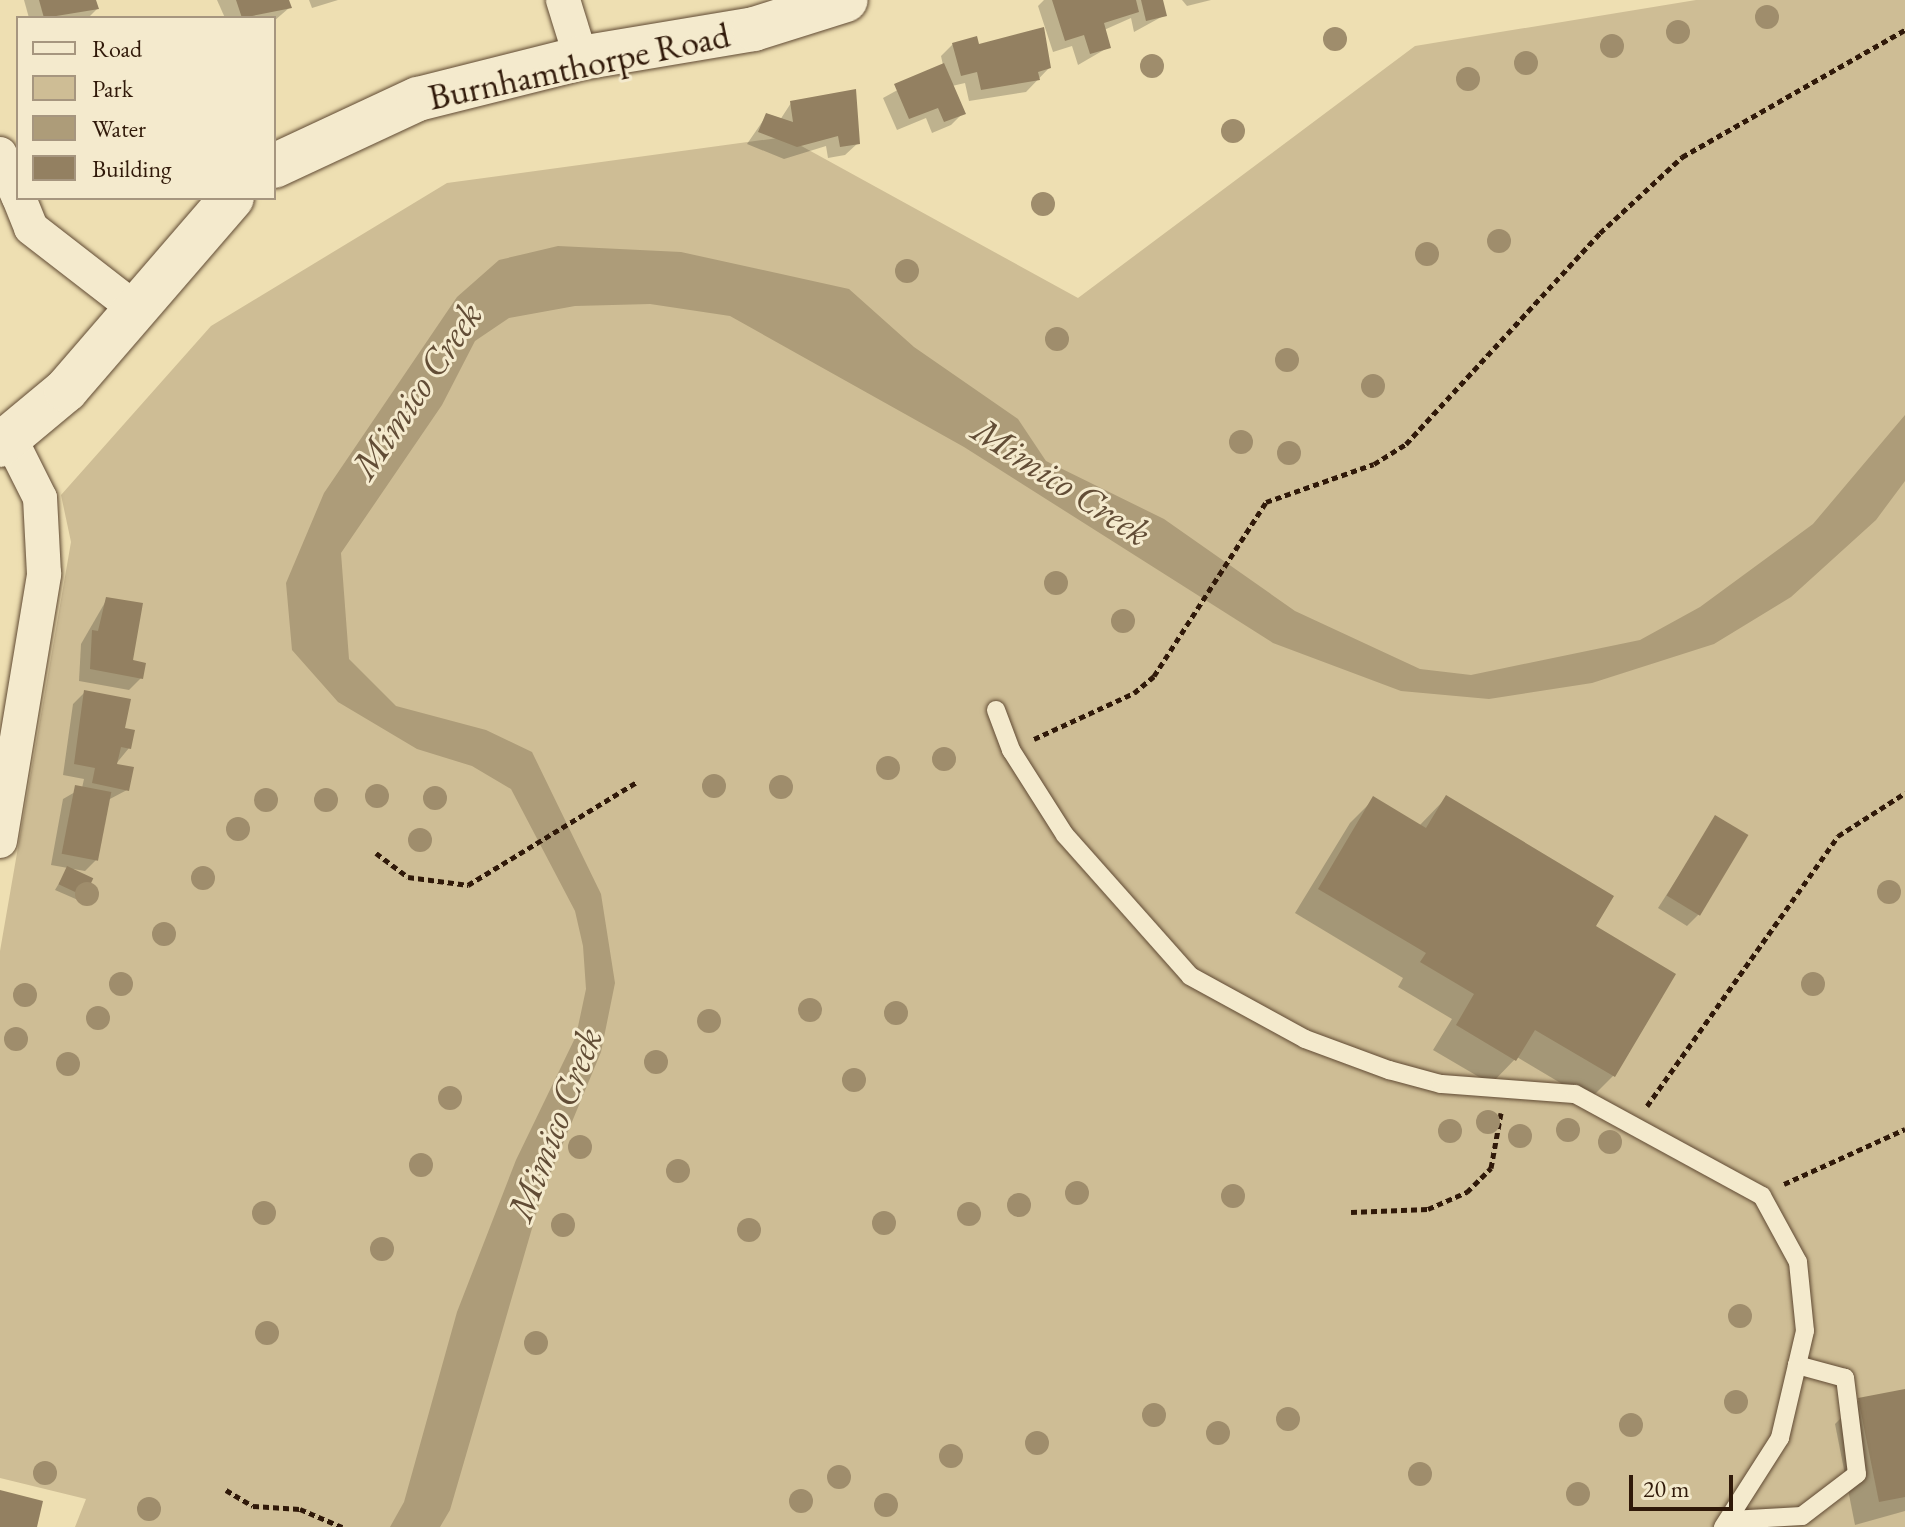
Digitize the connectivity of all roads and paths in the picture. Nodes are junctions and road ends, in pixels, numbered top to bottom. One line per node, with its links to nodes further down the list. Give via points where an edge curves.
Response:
1 (563, 0): 4 (street)
2 (846, 0): 4 (main road, Burnhamthorpe Road, via 754,29)
3 (1905, 30): 14 (path, via 1682,157 1600,233 1439,416 1374,464 1285,490 1244,532 1168,658 1134,693)
4 (581, 58): 6 (main road, Burnhamthorpe Road, via 418,99)
5 (0, 154): 7 (street)
6 (276, 165)
7 (16, 192)
8 (19, 200): 10 (street, via 31,228)
9 (230, 200): 10 (main road)
10 (134, 308): 11 (main road, via 66,390)
11 (5, 442): 13 (street, via 44,520 44,574)
12 (996, 710): 14 (lane)
13 (8, 741): 17 (street)
14 (1011, 750): 19 (lane, via 1065,835 1190,976 1305,1039 1389,1070)
15 (637, 782): 18 (path, via 577,815 497,873 468,885 436,885 408,877)
16 (1905, 793): 20 (path, via 1838,836 1779,929)
17 (0, 841)
18 (376, 853)
19 (1501, 1088): 20 (lane, via 1575,1094); 23 (path, via 1501,1142 1491,1168 1467,1192 1428,1209)
20 (1633, 1125): 22 (lane)
21 (1905, 1129): 22 (path)
22 (1762, 1196): 24 (lane, via 1798,1262 1805,1331)
23 (1351, 1212)
24 (1797, 1365): 26 (lane, via 1780,1438); 26 (lane, via 1845,1378 1857,1474 1802,1516)
25 (226, 1490): 27 (path, via 253,1506 300,1509)
26 (1727, 1524)
27 (342, 1527)

